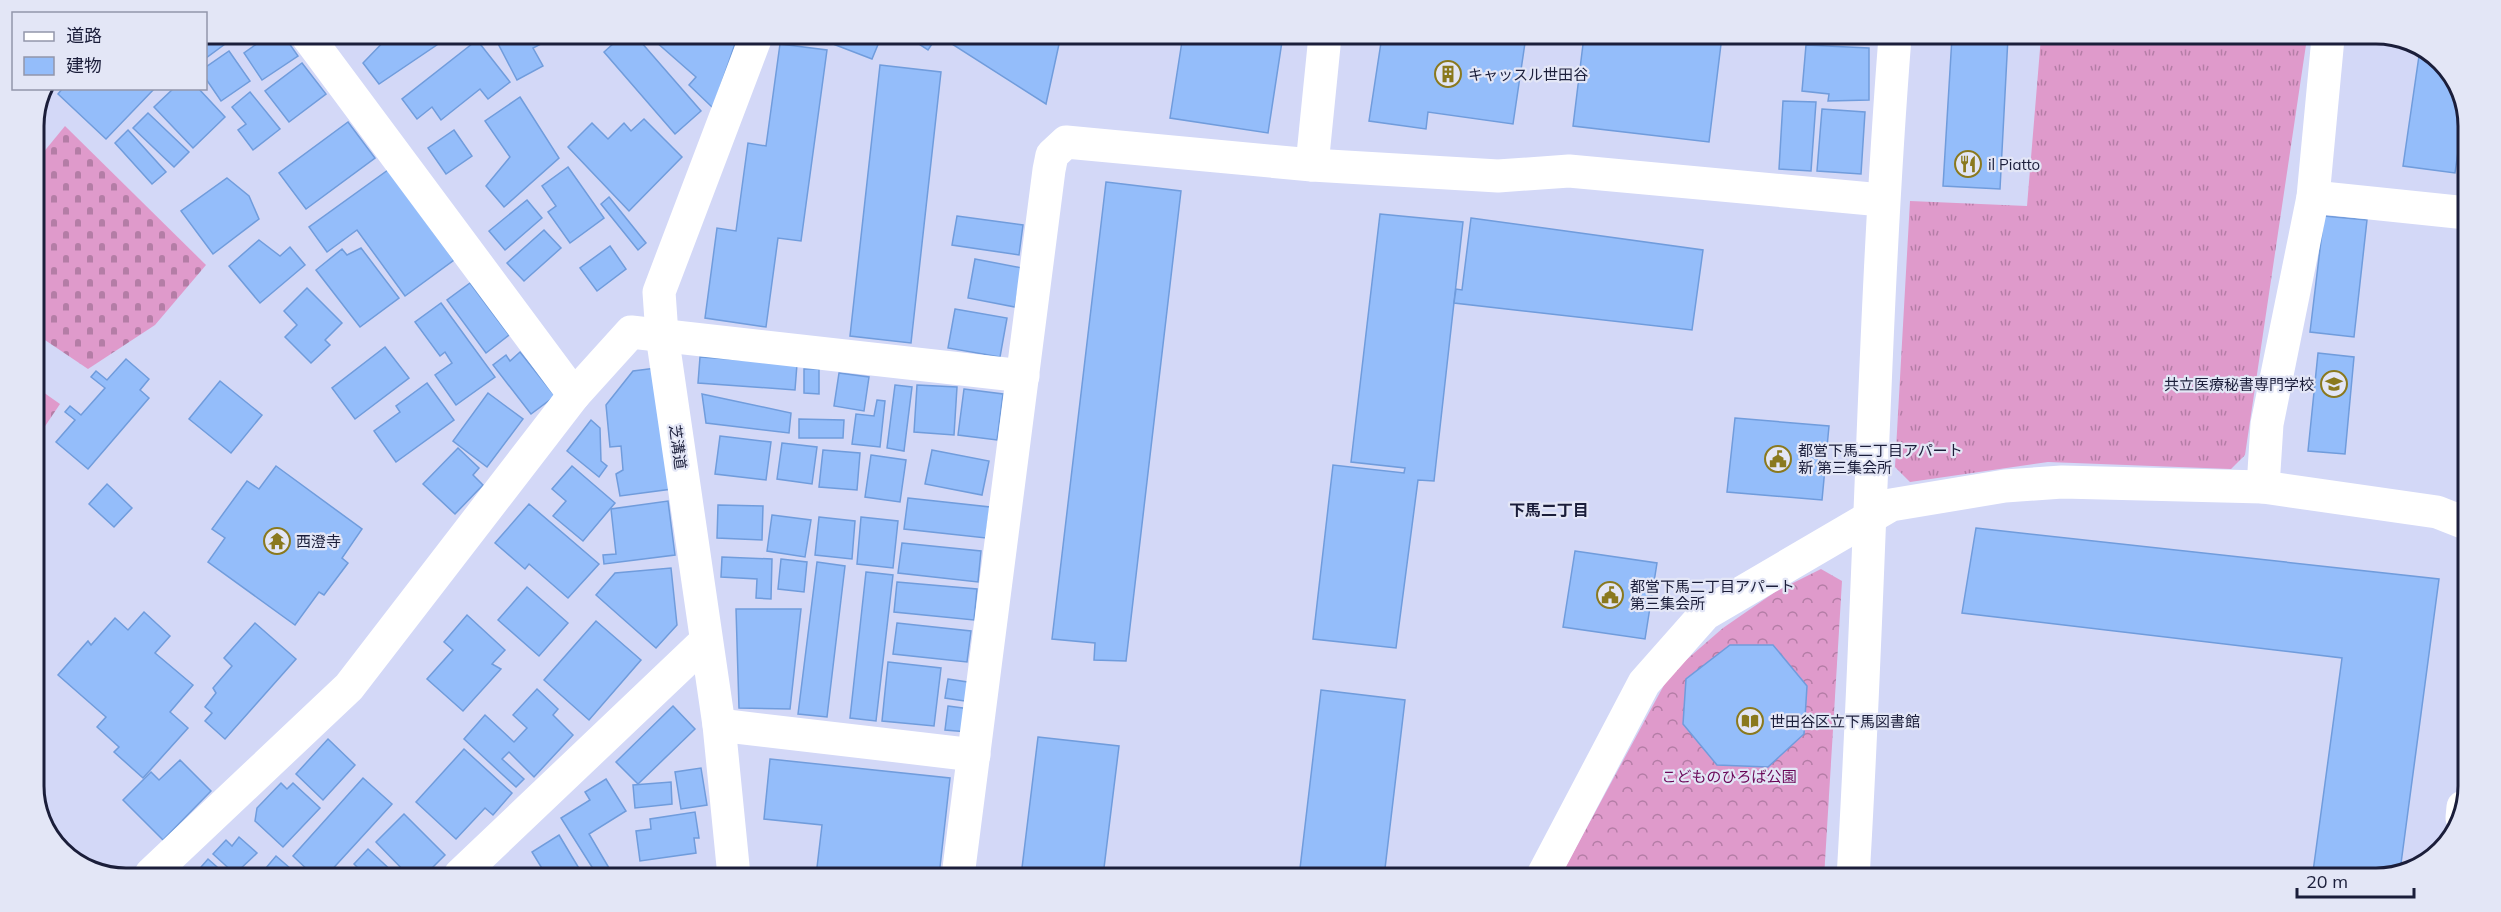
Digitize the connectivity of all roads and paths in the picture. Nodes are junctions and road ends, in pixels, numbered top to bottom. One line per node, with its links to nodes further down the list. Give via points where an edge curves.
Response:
1 (313, 44): 12 (street)
2 (753, 44): 10 (street, 芝溝道, via 659,292)
3 (1324, 44): 6 (street)
4 (1894, 44): 8 (street)
5 (2327, 44): 7 (street)
6 (1312, 165): 8 (street, via 1498,176 1569,171); 11 (street, via 1066,142 1052,155 1049,170)
7 (2313, 197): 9 (street); 13 (street, via 2267,424)
8 (1882, 200): 14 (street)
9 (2457, 212)
10 (662, 335): 11 (street); 12 (street, via 631,332); 16 (street, 芝溝道)
11 (1023, 376): 18 (street)
12 (574, 395): 19 (street, via 349,687)
13 (2263, 487): 14 (street, via 2062,482 2005,486 1891,505); 15 (street, via 2437,512)
14 (1870, 518): 23 (street, via 1705,614 1644,683); 24 (street)
15 (2458, 520)
16 (706, 641): 17 (street, 芝溝道); 20 (street)
17 (718, 725): 18 (street); 21 (street, 芝溝道)
18 (974, 755): 22 (street)
19 (157, 868)
20 (467, 868)
21 (734, 868)
22 (959, 868)
23 (1547, 868)
24 (1853, 868)

